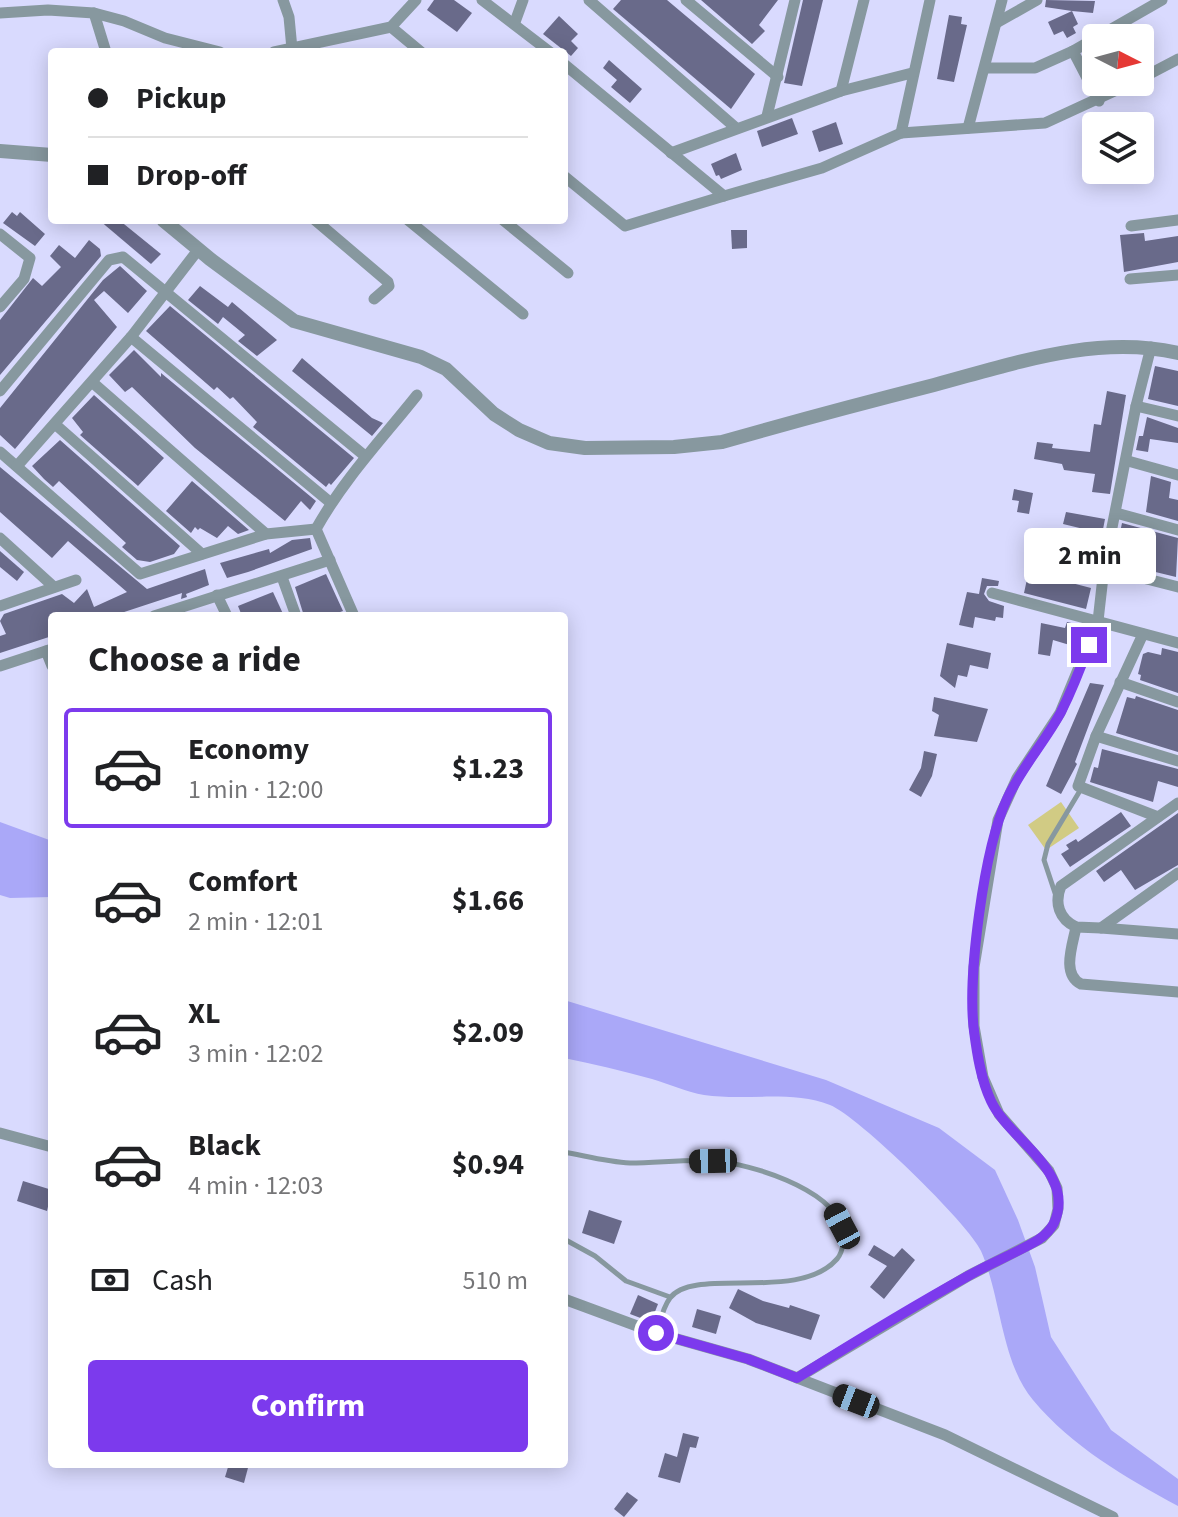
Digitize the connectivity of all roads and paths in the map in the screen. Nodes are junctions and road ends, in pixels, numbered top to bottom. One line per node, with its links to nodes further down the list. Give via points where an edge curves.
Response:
1 (283, 0): 20 (street)
2 (416, 0): 17 (street)
3 (482, 0): 15 (street)
4 (523, 0): 15 (street)
5 (686, 0): 30 (street)
6 (864, 0): 31 (street)
7 (930, 0): 29 (street)
8 (1002, 0): 16 (street)
9 (1037, 0): 16 (street)
10 (1162, 0): 24 (street)
11 (595, 2): 35 (street)
12 (791, 2): 30 (street)
13 (0, 13): 14 (street)
14 (94, 13): 18 (street); 19 (street)
15 (515, 22): 23 (street)
16 (998, 22): 27 (street)
17 (391, 27): 21 (street); 22 (street)
18 (105, 48)
19 (204, 48)
20 (294, 48)
21 (306, 48)
22 (416, 48)
23 (545, 48)
24 (1073, 51): 27 (street, via 1035,68); 33 (street)
25 (1178, 59): 28 (street)
26 (568, 67): 39 (street)
27 (985, 68): 36 (street)
28 (1154, 72)
29 (912, 73): 31 (street); 37 (street)
30 (778, 77): 34 (street)
31 (841, 91): 34 (street)
32 (1108, 96): 33 (street)
33 (1099, 101): 36 (street, via 1045,123)
34 (767, 116): 35 (street)
35 (736, 128): 39 (street)
36 (968, 128): 37 (street)
37 (901, 133): 42 (street, via 822,168)
38 (0, 151): 40 (street)
39 (671, 153): 42 (street)
40 (48, 155)
41 (568, 179): 42 (street, via 625,226)
42 (724, 196)
43 (1178, 220): 48 (street)
44 (168, 224): 50 (street)
45 (320, 224): 55 (street, via 388,282)
46 (413, 224): 57 (street)
47 (508, 224): 51 (street)
48 (1131, 226)
49 (0, 234): 56 (street, via 30,258 24,279)
50 (198, 250): 54 (street); 59 (street, via 294,321 421,357 446,369 519,430 549,443 585,448 722,442 1035,359 1106,345)
51 (568, 273)
52 (1178, 275): 53 (street)
53 (1130, 279)
54 (165, 292): 58 (street); 62 (street, via 123,257 109,260); 68 (street)
55 (374, 299)
56 (0, 307)
57 (523, 314)
58 (131, 337): 61 (street); 72 (street)
59 (1151, 347): 60 (street); 64 (street)
60 (1178, 353)
61 (92, 382): 66 (street); 76 (street)
62 (0, 391)
63 (417, 395): 68 (street)
64 (1136, 406): 65 (street); 69 (street)
65 (1178, 416)
66 (56, 425): 70 (street); 78 (street)
67 (0, 452): 70 (street)
68 (365, 456): 72 (street)
69 (1128, 461): 71 (street); 73 (street)
70 (17, 466): 78 (street, via 135,573)
71 (1178, 475)
72 (331, 503): 74 (street)
73 (1116, 513): 75 (street); 80 (street)
74 (316, 529): 76 (street); 79 (street)
75 (1178, 530)
76 (266, 534): 78 (street)
77 (0, 538): 83 (street)
78 (202, 554)
79 (330, 560): 81 (street); 91 (street)
80 (1104, 568): 84 (street); 92 (street)
81 (282, 577): 86 (street); 90 (street)
82 (76, 580): 83 (street)
83 (54, 587): 87 (street)
84 (1178, 587)
85 (992, 593): 92 (street)
86 (217, 595): 88 (street); 89 (street)
87 (0, 606)
88 (168, 612)
89 (225, 612)
90 (295, 612)
91 (352, 612)
92 (1098, 621): 93 (street); 117 (street, via 1060,713 1017,778 998,820 974,967 974,1026 991,1101 1049,1171 1057,1188 1056,1217 1042,1238)
93 (1143, 634): 94 (street); 97 (street)
94 (1178, 643)
95 (48, 650): 96 (street)
96 (0, 666)
97 (1120, 682): 98 (street); 99 (street)
98 (1178, 702)
99 (1096, 736): 100 (street); 101 (street, via 1077,781)
100 (1178, 761)
101 (1081, 789): 103 (street); 105 (lane, via 1044,860)
102 (1178, 803): 103 (street)
103 (1158, 817): 105 (street, via 1061,886)
104 (1178, 873): 107 (street)
105 (1056, 897): 106 (street, via 1058,910)
106 (1076, 927): 107 (street); 109 (street, via 1070,963 1074,981)
107 (1101, 928): 108 (street)
108 (1178, 934)
109 (1178, 992)
110 (0, 1133): 111 (street)
111 (48, 1146)
112 (568, 1153): 114 (lane, via 629,1163 737,1164 808,1191 833,1210 842,1226 838,1259 812,1275 763,1285 695,1285)
113 (568, 1241): 114 (lane, via 626,1281)
114 (670, 1297): 116 (lane)
115 (568, 1300): 116 (street)
116 (656, 1333): 117 (street)
117 (797, 1378): 118 (street, via 945,1435)
118 (1113, 1517)

